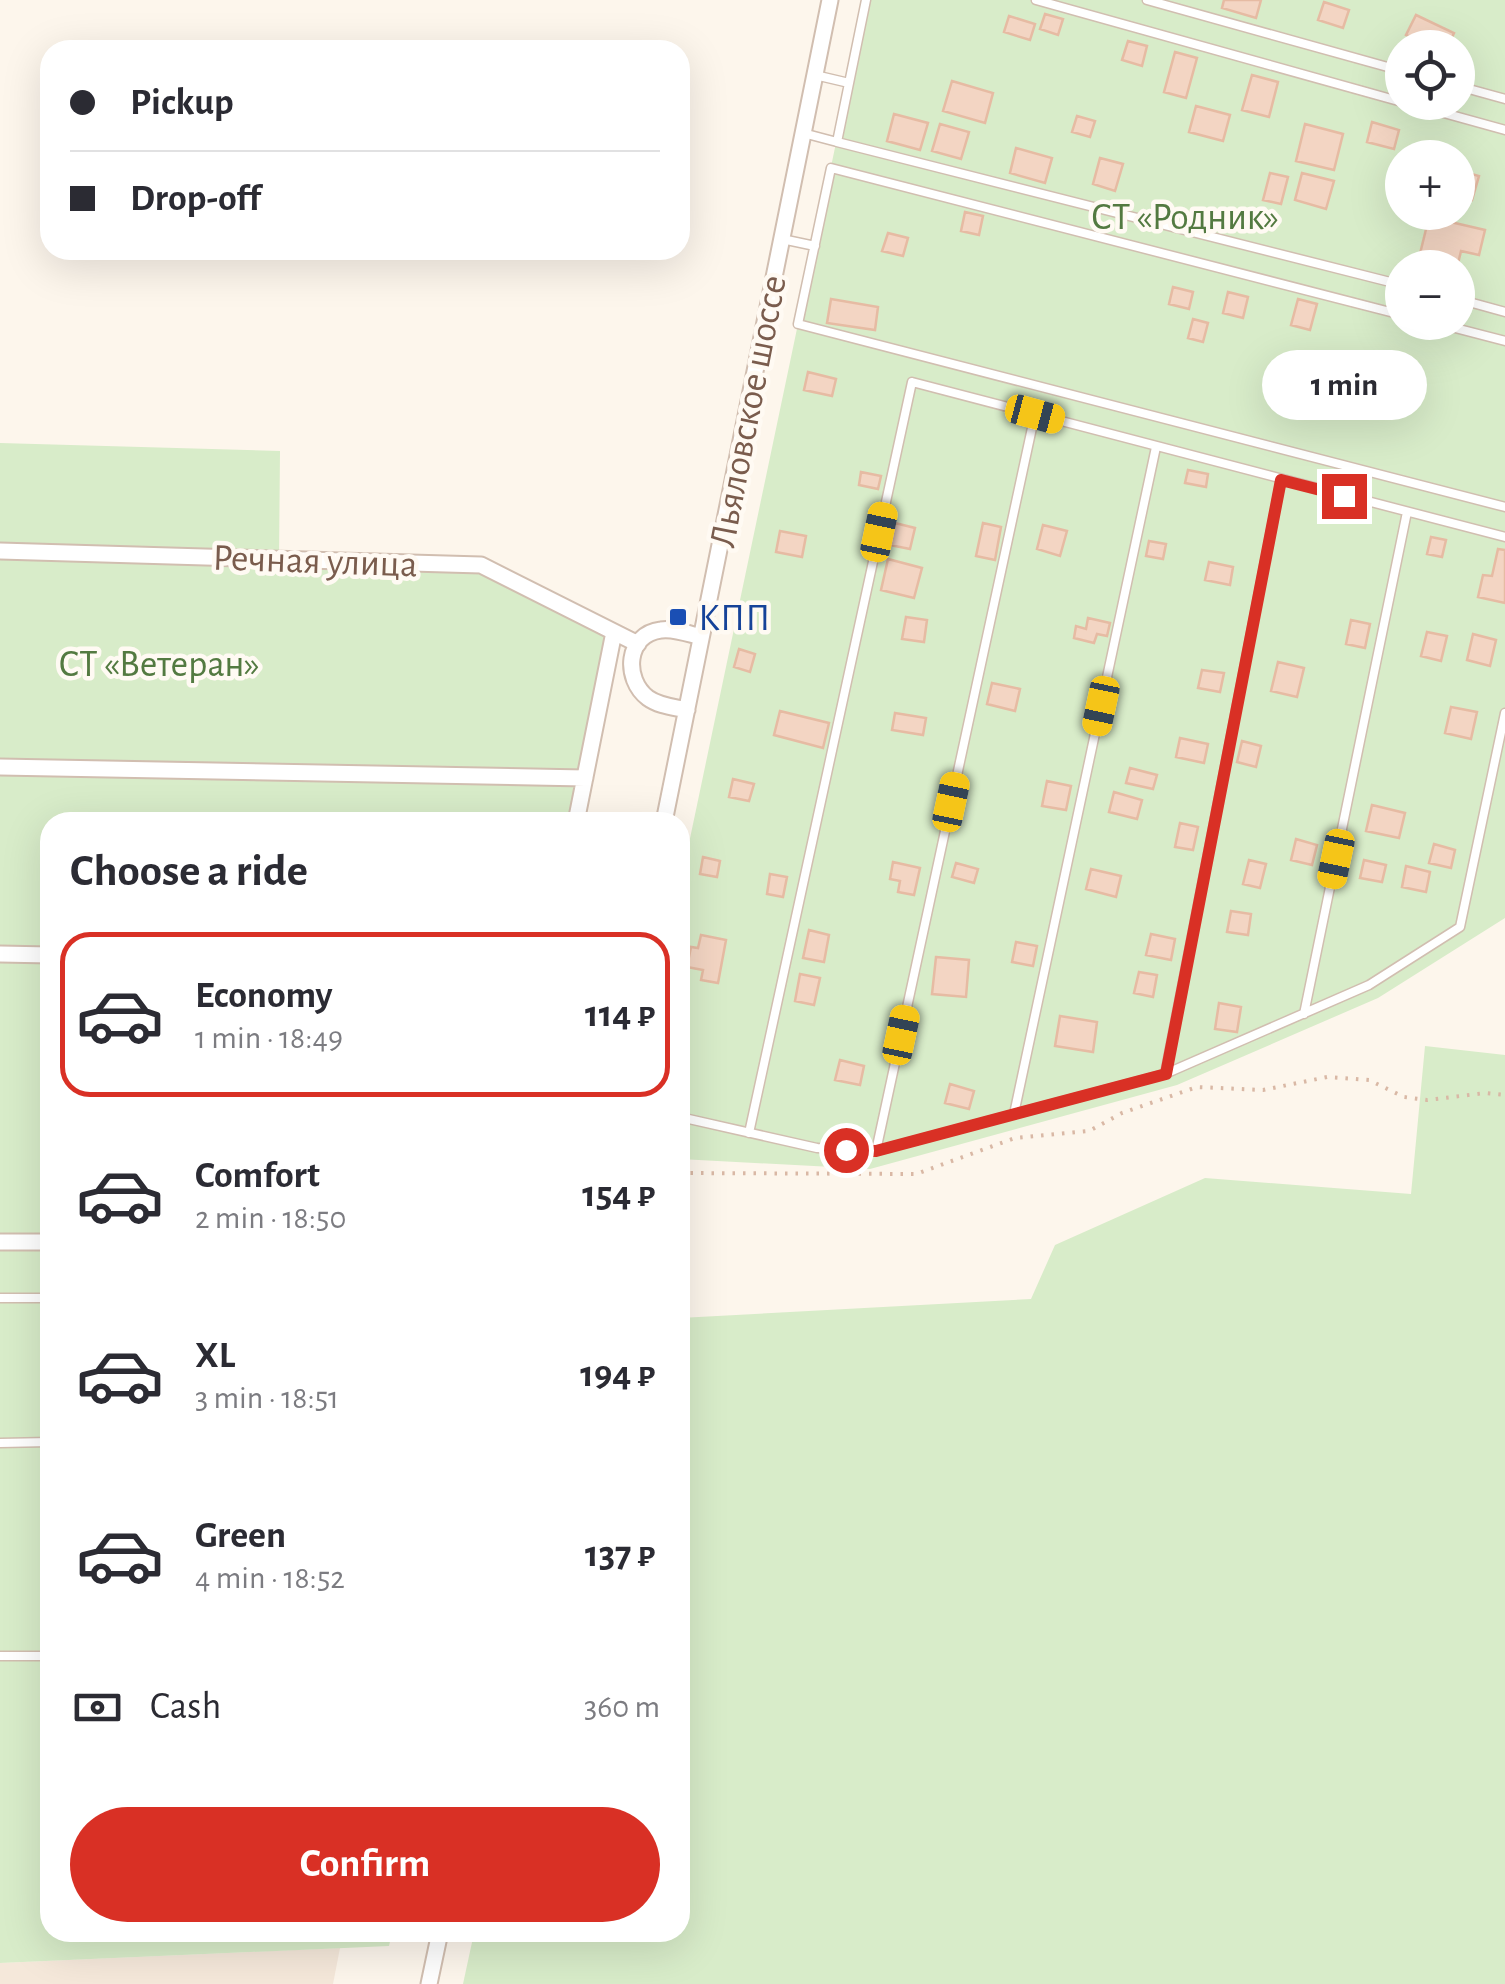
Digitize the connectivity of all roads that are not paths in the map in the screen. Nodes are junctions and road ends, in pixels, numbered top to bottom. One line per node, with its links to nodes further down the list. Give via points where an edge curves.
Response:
1 (830, 0): 6 (street, Льяловское шоссе)
2 (866, 0): 7 (lane)
3 (1036, 0): 9 (lane)
4 (1147, 0): 5 (lane)
5 (1385, 66)
6 (815, 75): 7 (lane); 13 (street, Льяловское шоссе)
7 (849, 84): 14 (lane)
8 (1475, 91): 10 (lane)
9 (1385, 97)
10 (1505, 99)
11 (1469, 120): 12 (lane)
12 (1505, 130)
13 (803, 133): 14 (lane); 15 (street, Льяловское шоссе)
14 (837, 142): 17 (lane)
15 (782, 239): 16 (lane); 31 (street, Льяловское шоссе)
16 (815, 246): 19 (lane, via 831,168); 26 (lane, via 798,324)
17 (1385, 282)
18 (1475, 304): 20 (lane)
19 (1385, 311)
20 (1505, 312)
21 (1475, 333): 22 (lane)
22 (1505, 341)
23 (1035, 414): 24 (lane); 45 (lane, via 912,382); 46 (lane)
24 (1156, 446): 25 (lane); 43 (lane)
25 (1281, 480): 27 (lane); 42 (lane)
26 (1505, 507)
27 (1407, 512): 28 (lane); 41 (lane)
28 (1505, 537)
29 (0, 550): 30 (street, Речная улица, via 481,565)
30 (614, 632): 32 (street, Речная улица); 36 (street)
31 (701, 637): 32 (street, via 662,630); 33 (street, Льяловское шоссе)
32 (638, 644): 33 (street, via 631,671 641,691 659,704)
33 (687, 710): 38 (street, Льяловское шоссе)
34 (1505, 713): 41 (lane, via 1460,927 1370,985)
35 (0, 768): 36 (street)
36 (585, 778): 37 (street)
37 (578, 812)
38 (666, 812)
39 (0, 954): 40 (street)
40 (40, 954)
41 (1304, 1014): 42 (lane)
42 (1166, 1074): 43 (lane)
43 (1014, 1114): 46 (lane)
44 (690, 1119): 45 (lane)
45 (749, 1132): 46 (lane, via 817,1148)
46 (876, 1151)
47 (0, 1242): 48 (street)
48 (40, 1242)
49 (0, 1298): 50 (lane)
50 (40, 1298)
51 (40, 1442): 52 (lane)
52 (0, 1443)
53 (0, 1656): 54 (lane)
54 (40, 1656)
55 (438, 1942): 56 (street)
56 (429, 1984)

